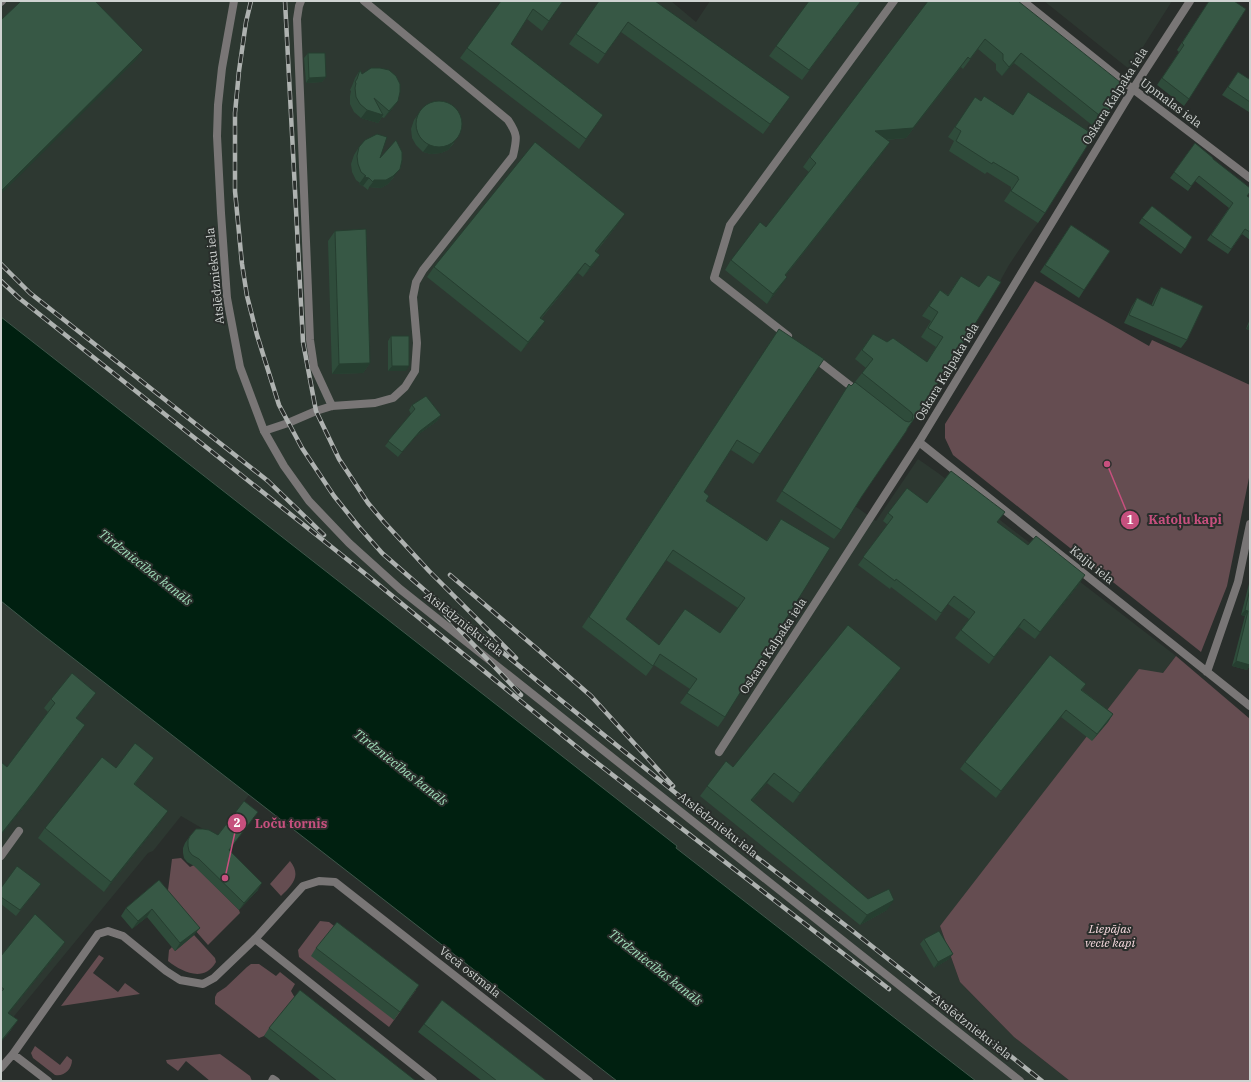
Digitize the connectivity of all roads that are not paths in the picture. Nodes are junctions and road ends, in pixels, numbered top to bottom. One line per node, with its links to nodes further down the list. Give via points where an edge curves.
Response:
1 (234, 1): 13 (street, Atslēdznieku iela, via 218,105 220,213 227,298 240,368)
2 (301, 1): 12 (street, via 297,19 310,340 314,367)
3 (364, 1): 12 (street, via 508,120 515,132 516,143 513,156 416,282 413,297 417,343 415,371 405,387 393,398 375,403)
4 (894, 1): 9 (street, via 730,225 714,278)
5 (1023, 1): 7 (street, Upmalas iela)
6 (1190, 1): 7 (street, Oskara Kalpaka iela)
7 (1133, 89): 8 (street, Upmalas iela); 14 (street, Oskara Kalpaka iela)
8 (1250, 178)
9 (795, 342)
10 (807, 352): 11 (street)
11 (863, 396)
12 (332, 406): 13 (street)
13 (264, 431): 29 (street, Atslēdznieku iela, via 284,466 309,501 349,543 400,589)
14 (919, 442): 16 (street, Kaiju iela); 18 (street, Oskara Kalpaka iela)
15 (1250, 524): 16 (street, via 1238,582)
16 (1207, 672): 17 (street, Kaiju iela)
17 (1250, 706)
18 (719, 752)
19 (19, 831): 20 (street)
20 (1, 856)
21 (255, 939): 22 (street, via 214,978 202,984 180,980 123,936 108,931 98,934); 27 (street); 28 (street, Vecā ostmala, via 303,886 319,881 335,882)
22 (12, 1054): 23 (street); 24 (street)
23 (1, 1068)
24 (48, 1081)
25 (272, 1081): 26 (street)
26 (276, 1081)
27 (433, 1081)
28 (589, 1081)
29 (1020, 1081)

